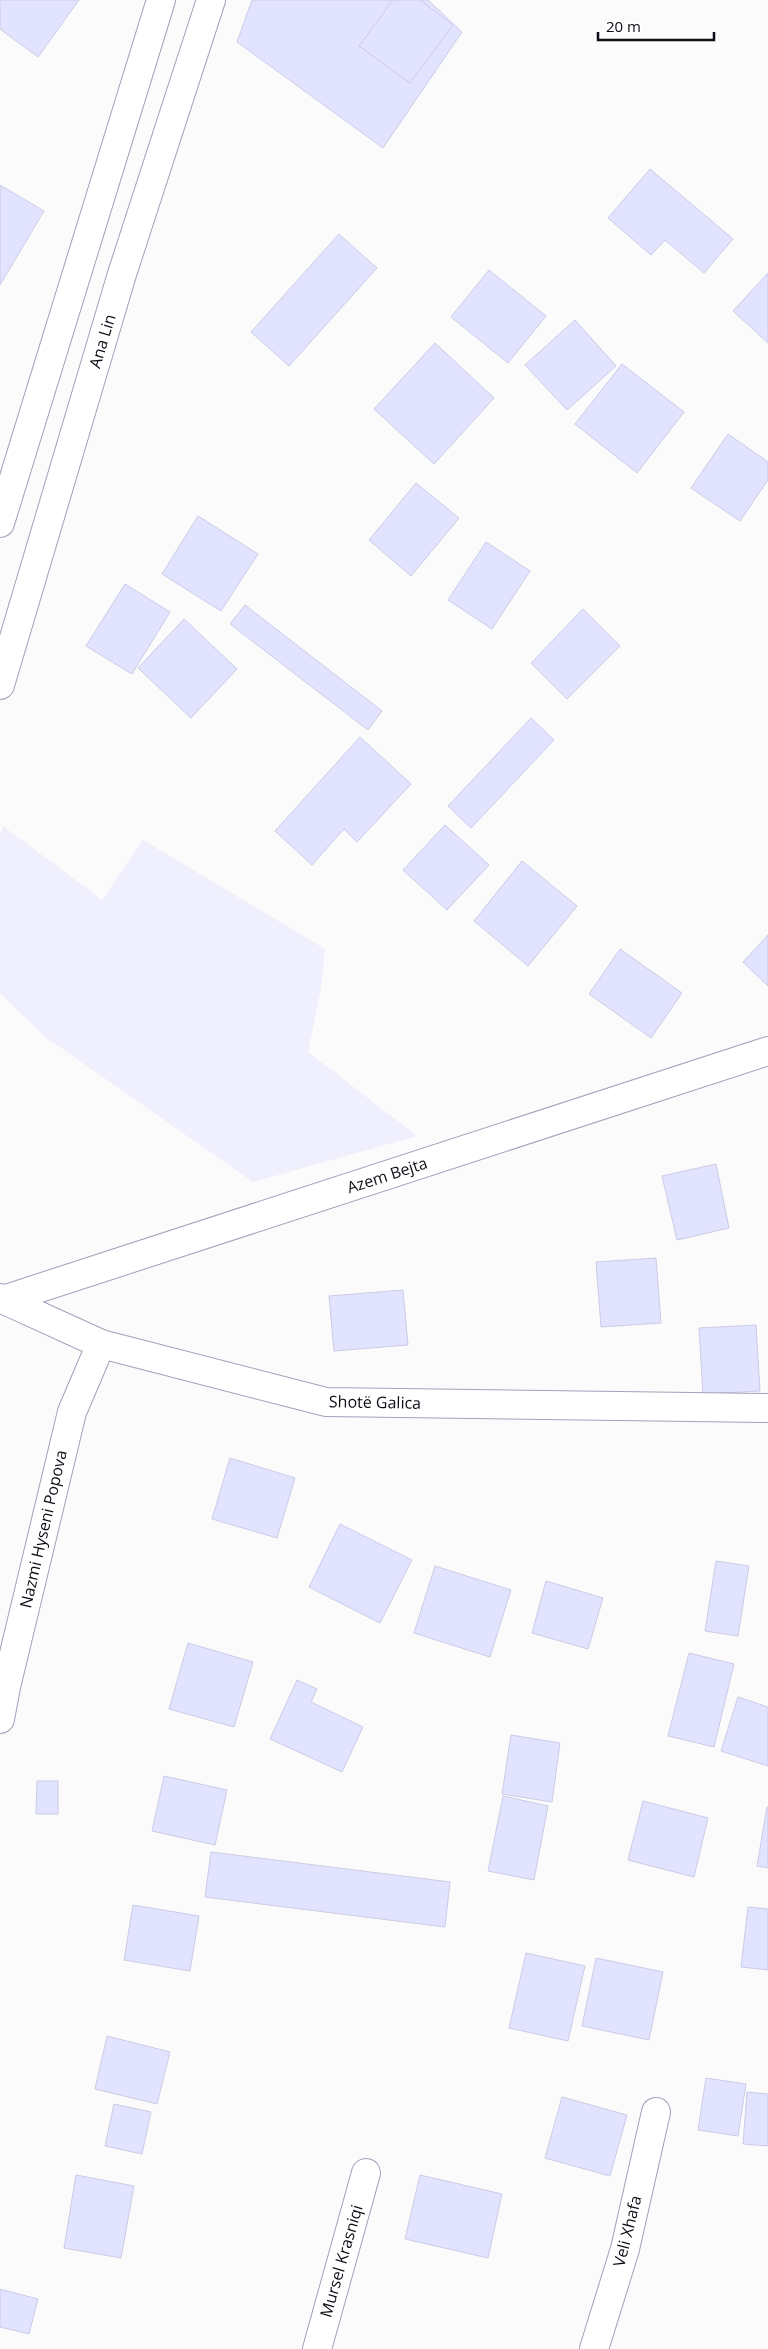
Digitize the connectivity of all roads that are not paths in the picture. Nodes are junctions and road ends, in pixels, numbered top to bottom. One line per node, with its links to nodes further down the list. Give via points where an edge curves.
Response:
1 (211, 0): 4 (street, Ana Lin, via 122,274)
2 (154, 3): 3 (street)
3 (0, 522)
4 (0, 685)
5 (768, 1051): 6 (street, Azem Bejta)
6 (3, 1298): 7 (street, Shotë Galica)
7 (101, 1344): 8 (street, Shotë Galica, via 326,1402); 9 (street, Nazmi Hyseni Popova, via 72,1412)
8 (768, 1408)
9 (0, 1719)
10 (656, 2112): 13 (street, Veli Xhafa, via 624,2249)
11 (366, 2173): 12 (street, Mursel Krasniqi)
12 (316, 2349)
13 (594, 2349)

